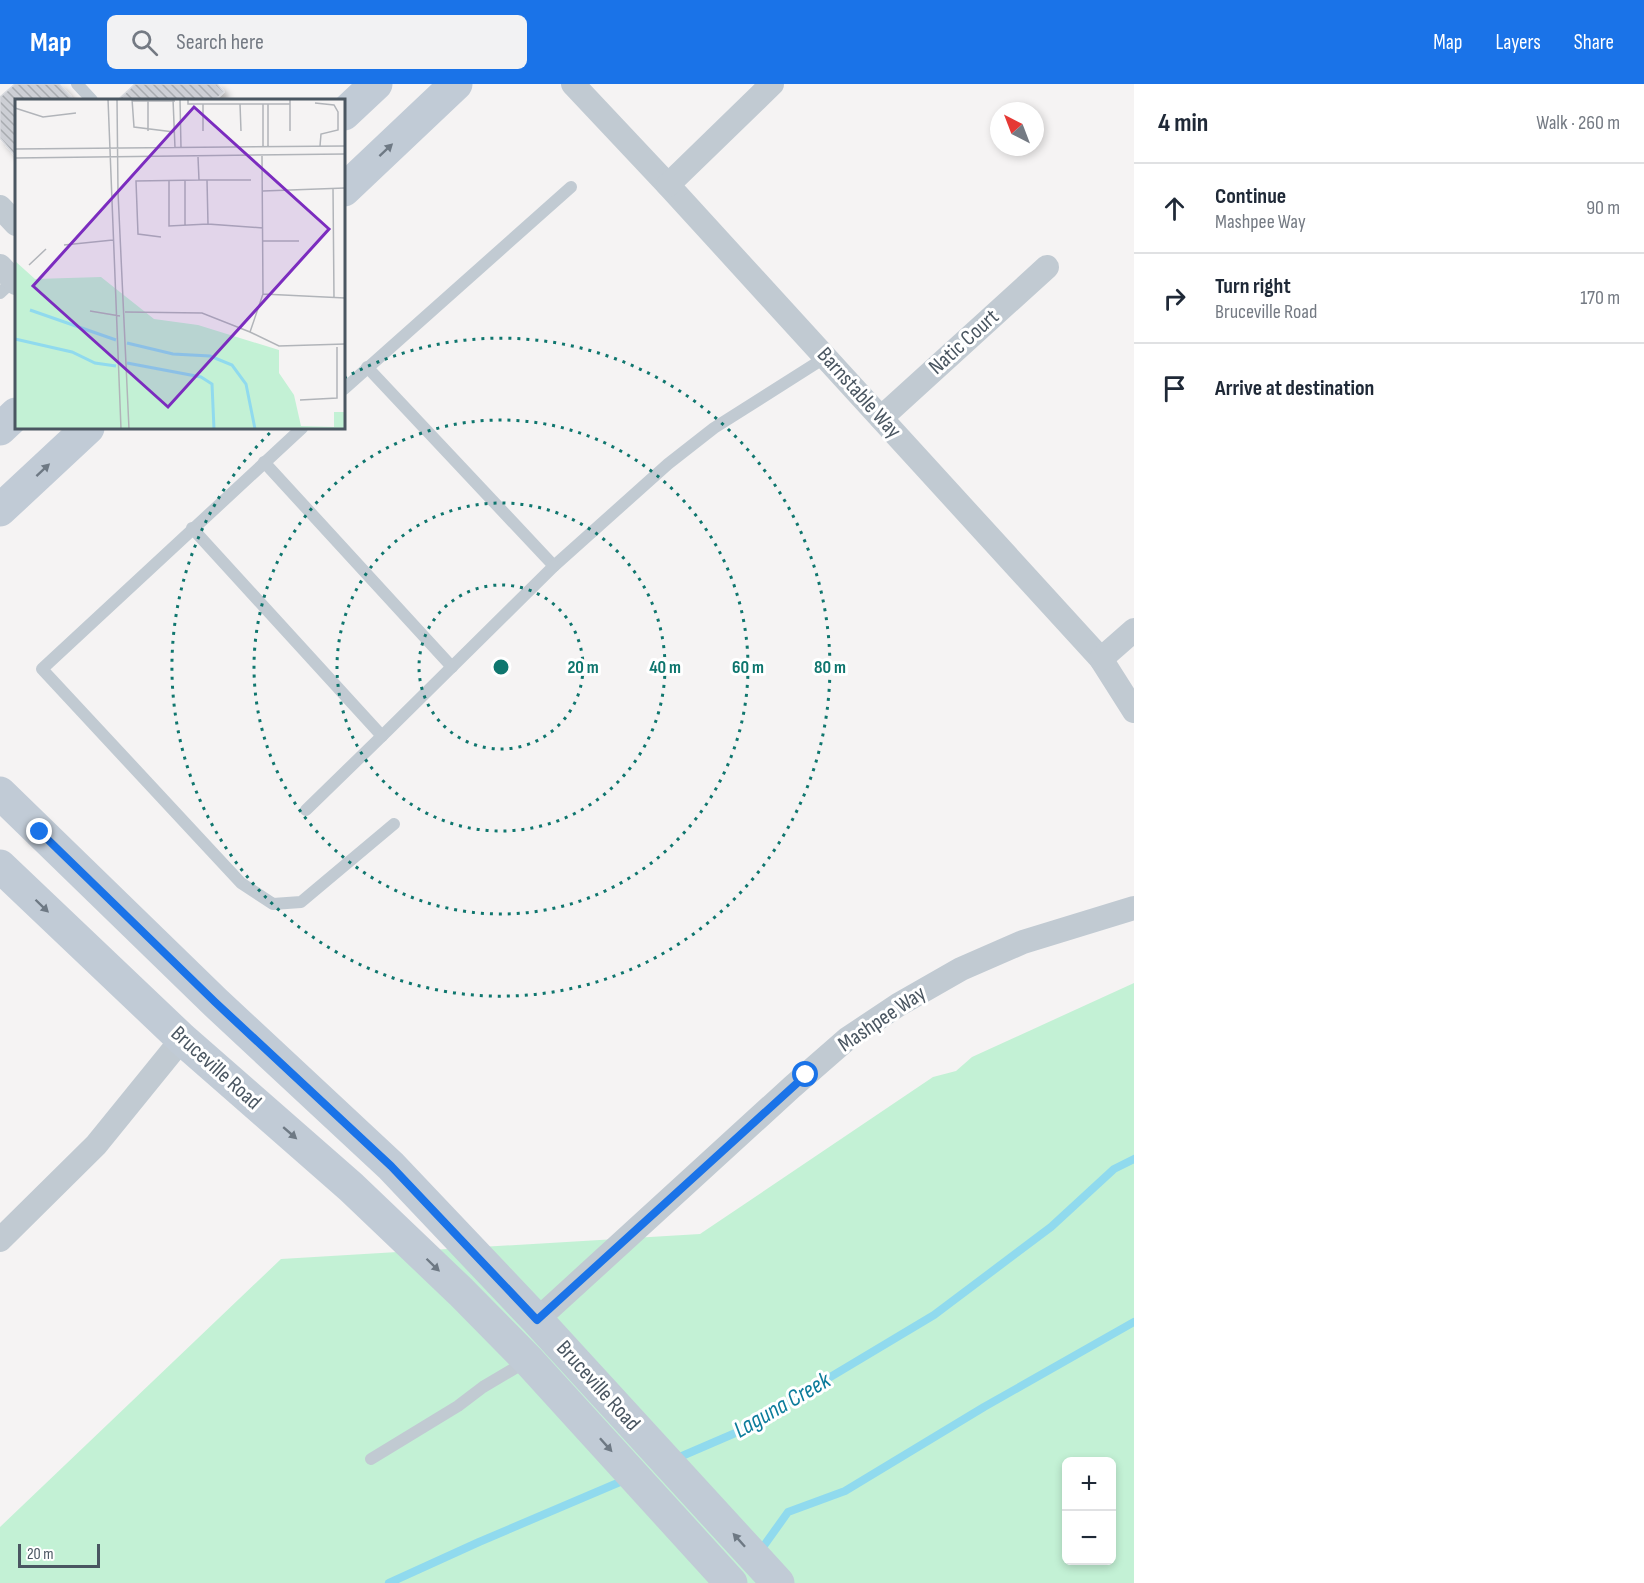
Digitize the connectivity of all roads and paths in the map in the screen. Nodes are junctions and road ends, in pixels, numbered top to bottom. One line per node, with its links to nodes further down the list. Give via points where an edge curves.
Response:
1 (77, 84): 6 (lane)
2 (376, 84): 7 (main road)
3 (456, 84): 10 (main road, one-way to 3)
4 (573, 84): 8 (street, Barnstable Way)
5 (772, 84): 8 (street)
6 (91, 99)
7 (345, 113)
8 (668, 184): 14 (street, Barnstable Way)
9 (571, 187): 15 (lane)
10 (345, 189)
11 (0, 207): 12 (street)
12 (15, 223)
13 (1047, 267): 18 (street, Natic Court)
14 (826, 357): 18 (street, Barnstable Way); 25 (lane, via 714,428)
15 (367, 367): 16 (lane); 25 (lane)
16 (345, 388)
17 (15, 415): 19 (main road)
18 (881, 417): 27 (street, Barnstable Way)
19 (0, 429)
20 (87, 429): 23 (main road, one-way to 20)
21 (301, 429): 22 (lane)
22 (264, 462): 24 (lane); 28 (lane)
23 (0, 510)
24 (192, 528): 30 (lane); 33 (lane, via 42,669 242,883 273,904 301,902)
25 (554, 566): 28 (lane)
26 (1134, 630): 27 (street)
27 (1101, 659): 29 (street, Barnstable Way)
28 (452, 666): 30 (lane)
29 (1134, 711)
30 (382, 736): 32 (lane)
31 (0, 793): 38 (main road, Bruceville Road, via 391,1166)
32 (306, 810)
33 (394, 824)
34 (0, 866): 36 (main road, Bruceville Road, one-way to 36)
35 (1134, 908): 38 (street, Mashpee Way, via 1023,942 961,969 855,1034)
36 (182, 1039): 37 (street, via 96,1145); 39 (main road, Bruceville Road, one-way to 39, via 351,1187)
37 (0, 1240)
38 (537, 1320): 42 (main road, Bruceville Road, one-way to 38)
39 (528, 1360): 40 (lane); 41 (main road, Bruceville Road, one-way to 41)
40 (371, 1460)
41 (731, 1583)
42 (778, 1583)

